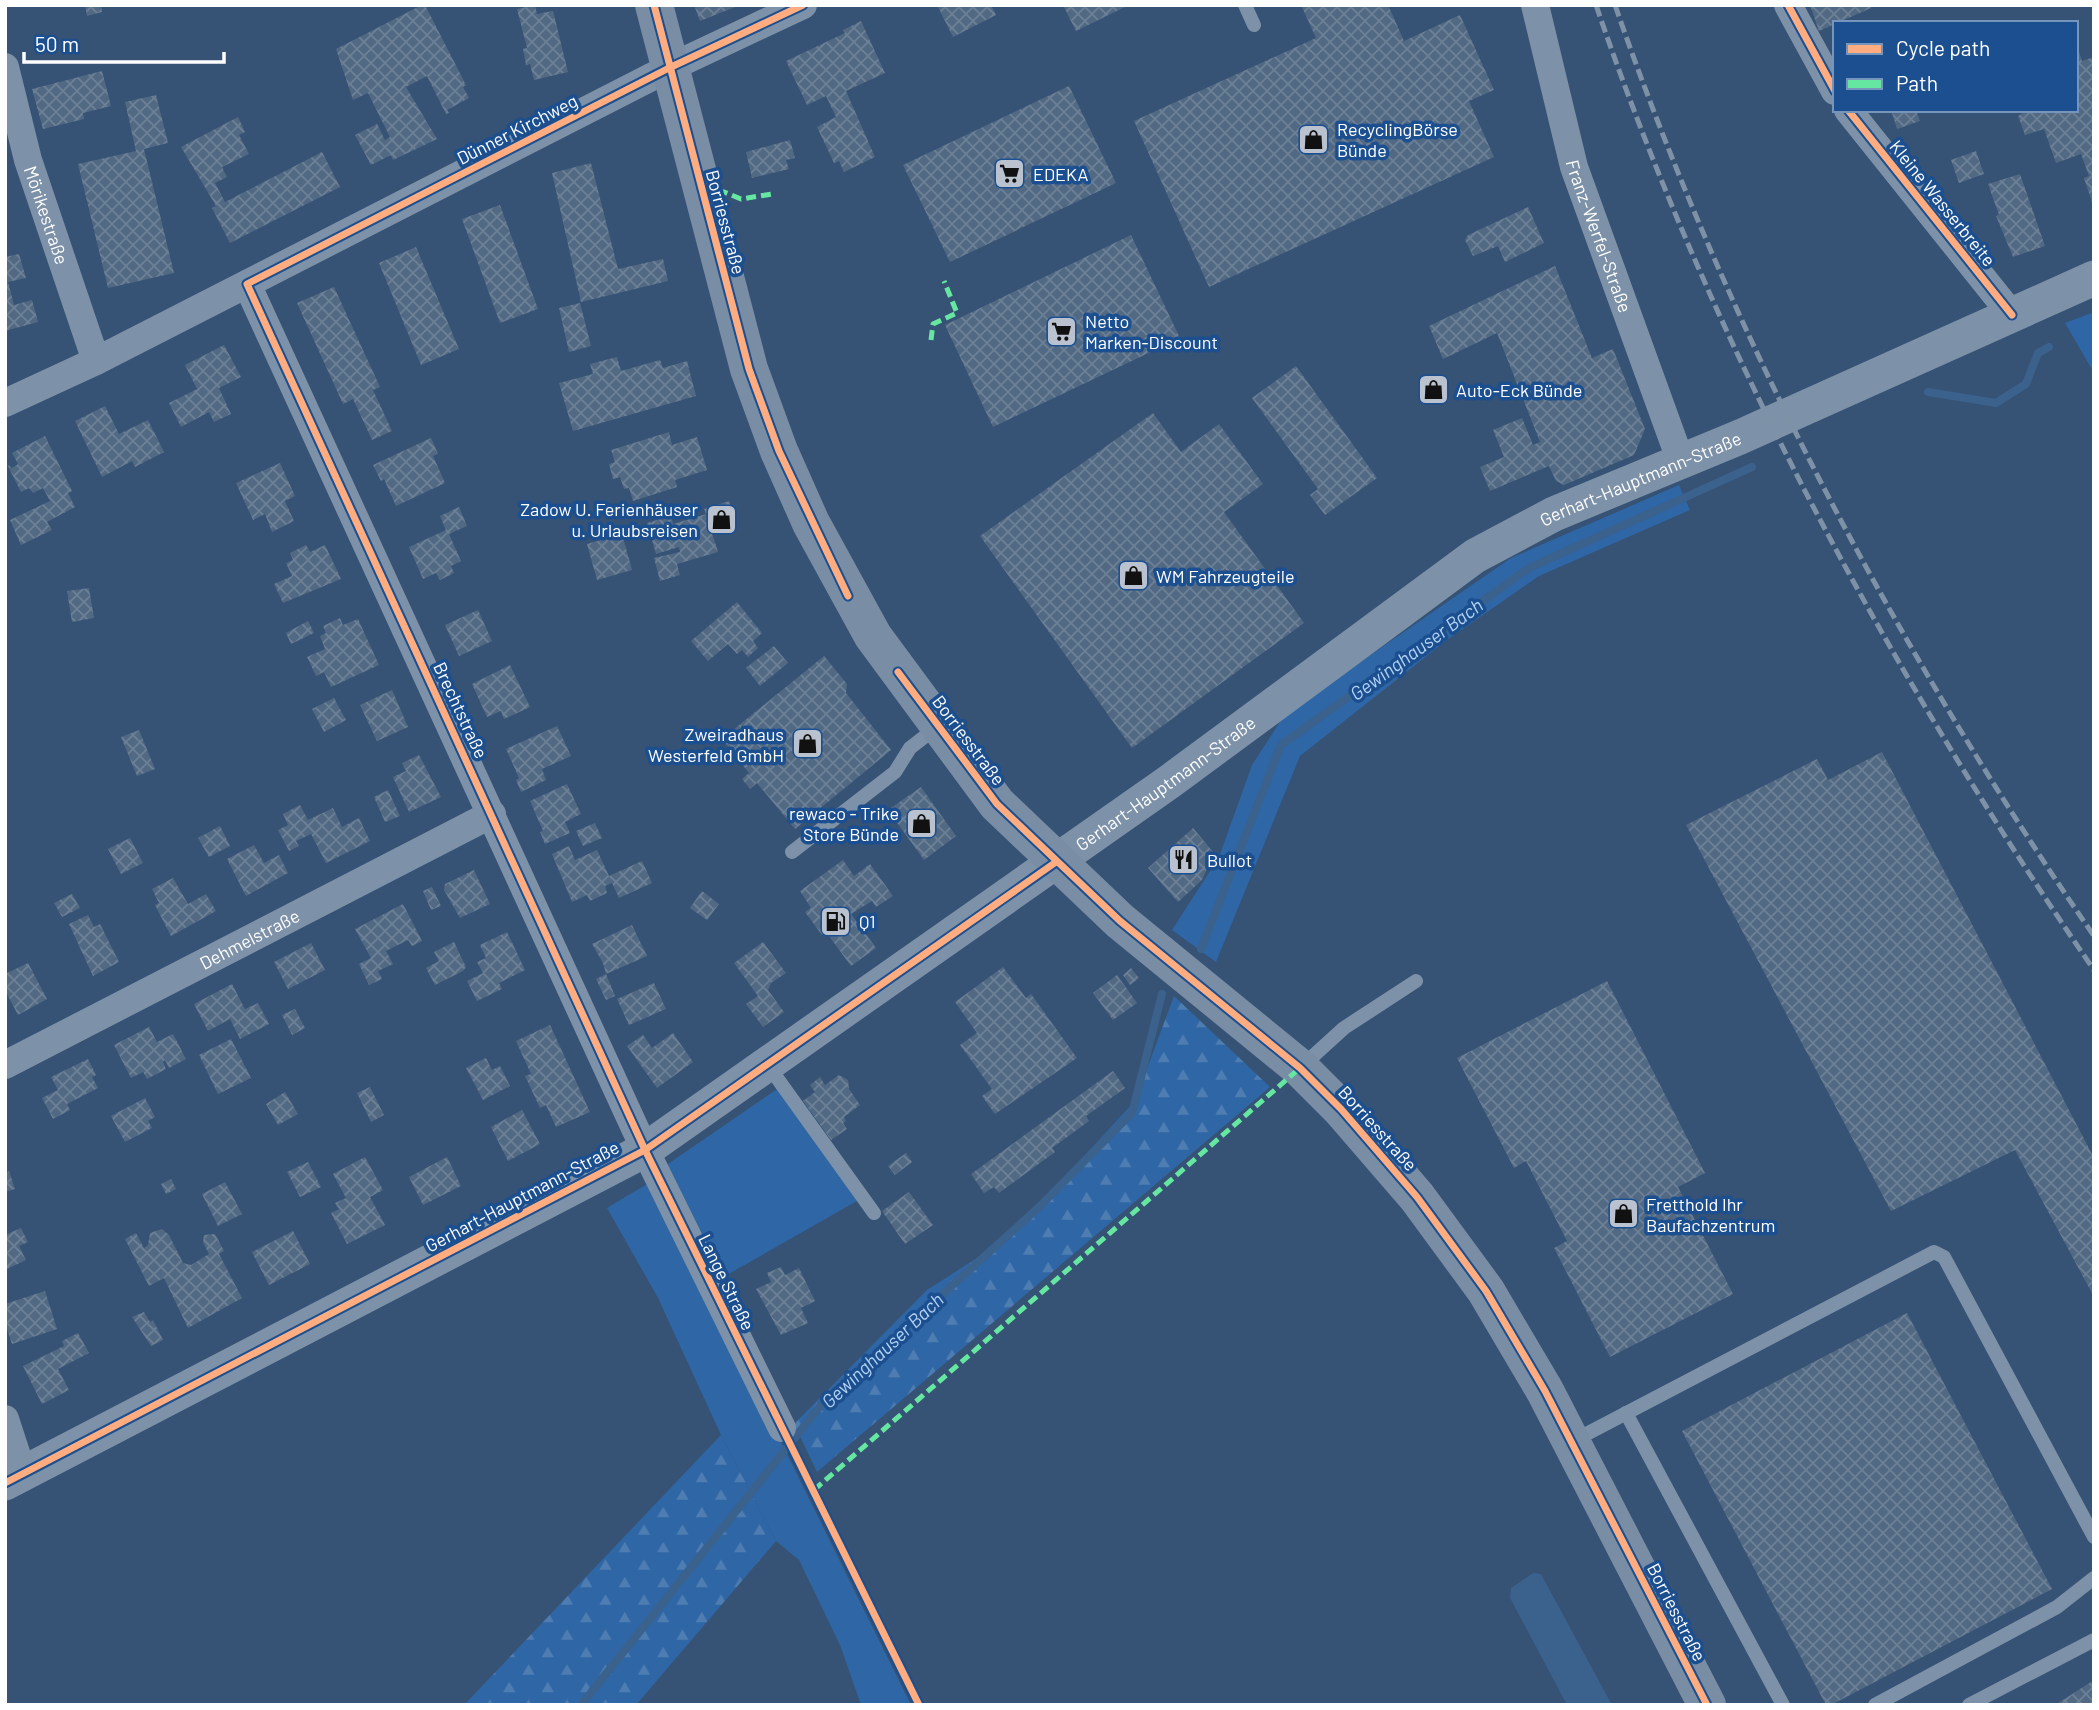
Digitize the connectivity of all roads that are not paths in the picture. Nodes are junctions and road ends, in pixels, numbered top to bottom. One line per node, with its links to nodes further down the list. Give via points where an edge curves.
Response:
1 (654, 5): 8 (main road, Borriesstraße)
2 (803, 5): 8 (street, Dünner Kirchweg)
3 (1245, 5): 6 (lane)
4 (1535, 5): 17 (street, Franz-Werfel-Straße, via 1574,167)
5 (1788, 5): 9 (street)
6 (1254, 25)
7 (5, 67): 11 (street, Mörikestraße)
8 (669, 68): 13 (street, Dünner Kirchweg); 18 (main road, Borriesstraße, via 735,321 779,451 848,596)
9 (1833, 87)
10 (1850, 112): 14 (street, Kleine Wasserbreite)
11 (17, 159): 15 (street, Mörikestraße)
12 (2094, 278): 14 (street, Gerhart-Hauptmann-Straße)
13 (247, 284): 15 (street, Dünner Kirchweg); 19 (street, Brechtstraße)
14 (2012, 315): 17 (street, Gerhart-Hauptmann-Straße)
15 (96, 361): 16 (street, Dünner Kirchweg)
16 (5, 403)
17 (1681, 462): 21 (street, Gerhart-Hauptmann-Straße, via 1554,514 1475,556)
18 (938, 726): 20 (lane, via 910,748 895,772); 21 (main road, Borriesstraße, via 997,804)
19 (492, 814): 24 (street, Dehmelstraße); 26 (street, Brechtstraße)
20 (792, 852)
21 (1056, 862): 23 (street, Gerhart-Hauptmann-Straße); 25 (main road, Borriesstraße, via 1120,921)
22 (1416, 981): 25 (lane, via 1344,1028)
23 (767, 1064): 26 (street, Gerhart-Hauptmann-Straße); 27 (lane)
24 (5, 1065)
25 (1300, 1068): 31 (main road, Borriesstraße, via 1380,1152 1453,1244 1516,1340)
26 (645, 1150): 30 (street, Lange Straße); 32 (street, Gerhart-Hauptmann-Straße)
27 (874, 1213)
28 (1626, 1413): 31 (lane); 33 (lane, via 1934,1252 1944,1257); 37 (lane)
29 (5, 1419): 32 (street)
30 (782, 1428)
31 (1572, 1442): 36 (main road, Borriesstraße)
32 (14, 1478)
33 (2094, 1537)
34 (2094, 1578): 38 (lane, via 2057,1607)
35 (2094, 1640): 39 (lane)
36 (1707, 1705)
37 (1783, 1705)
38 (1875, 1705)
39 (1969, 1705)

